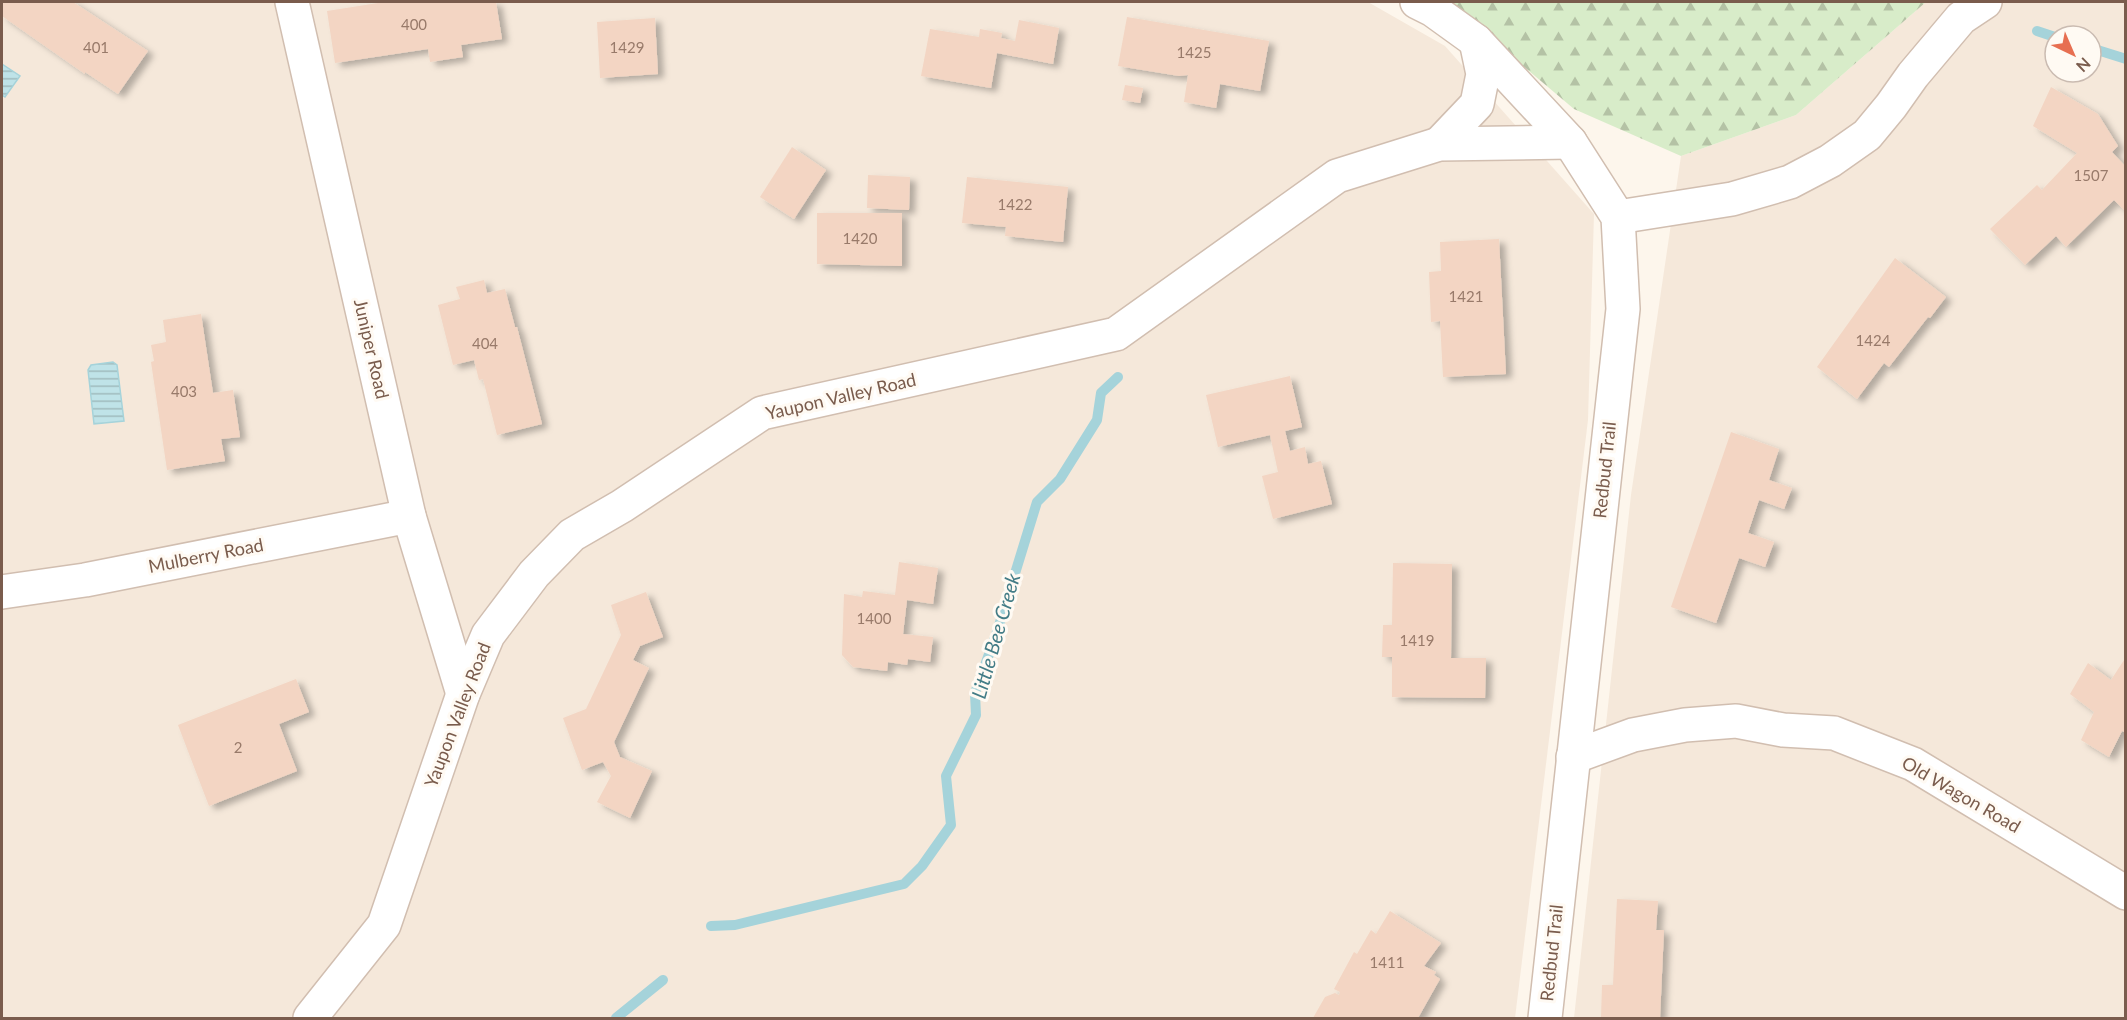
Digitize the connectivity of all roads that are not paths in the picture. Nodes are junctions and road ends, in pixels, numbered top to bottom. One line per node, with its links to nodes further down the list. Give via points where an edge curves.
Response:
1 (292, 2): 8 (street, Juniper Road)
2 (1417, 2): 4 (street, Redbud Trail)
3 (1985, 2): 7 (street, via 1961,18 1867,135 1830,161 1790,182 1732,199)
4 (1476, 41): 5 (street, Redbud Trail); 6 (street, via 1483,74 1477,104)
5 (1570, 142): 6 (street, Yaupon Valley Road); 7 (street, Redbud Trail)
6 (1439, 144): 10 (street, Yaupon Valley Road, via 1336,176 1116,334 762,413 572,535 534,574 488,635)
7 (1618, 218): 11 (street, Redbud Trail, via 1623,309)
8 (409, 516): 9 (street, Mulberry Road, via 85,580); 10 (street, Juniper Road)
9 (2, 592)
10 (463, 694): 13 (street, Yaupon Valley Road, via 384,925)
11 (1573, 757): 12 (street, Old Wagon Road, via 1633,735 1685,724 1736,722 1834,733 1913,764); 14 (street, Redbud Trail)
12 (2126, 893)
13 (310, 1018)
14 (1545, 1018)

